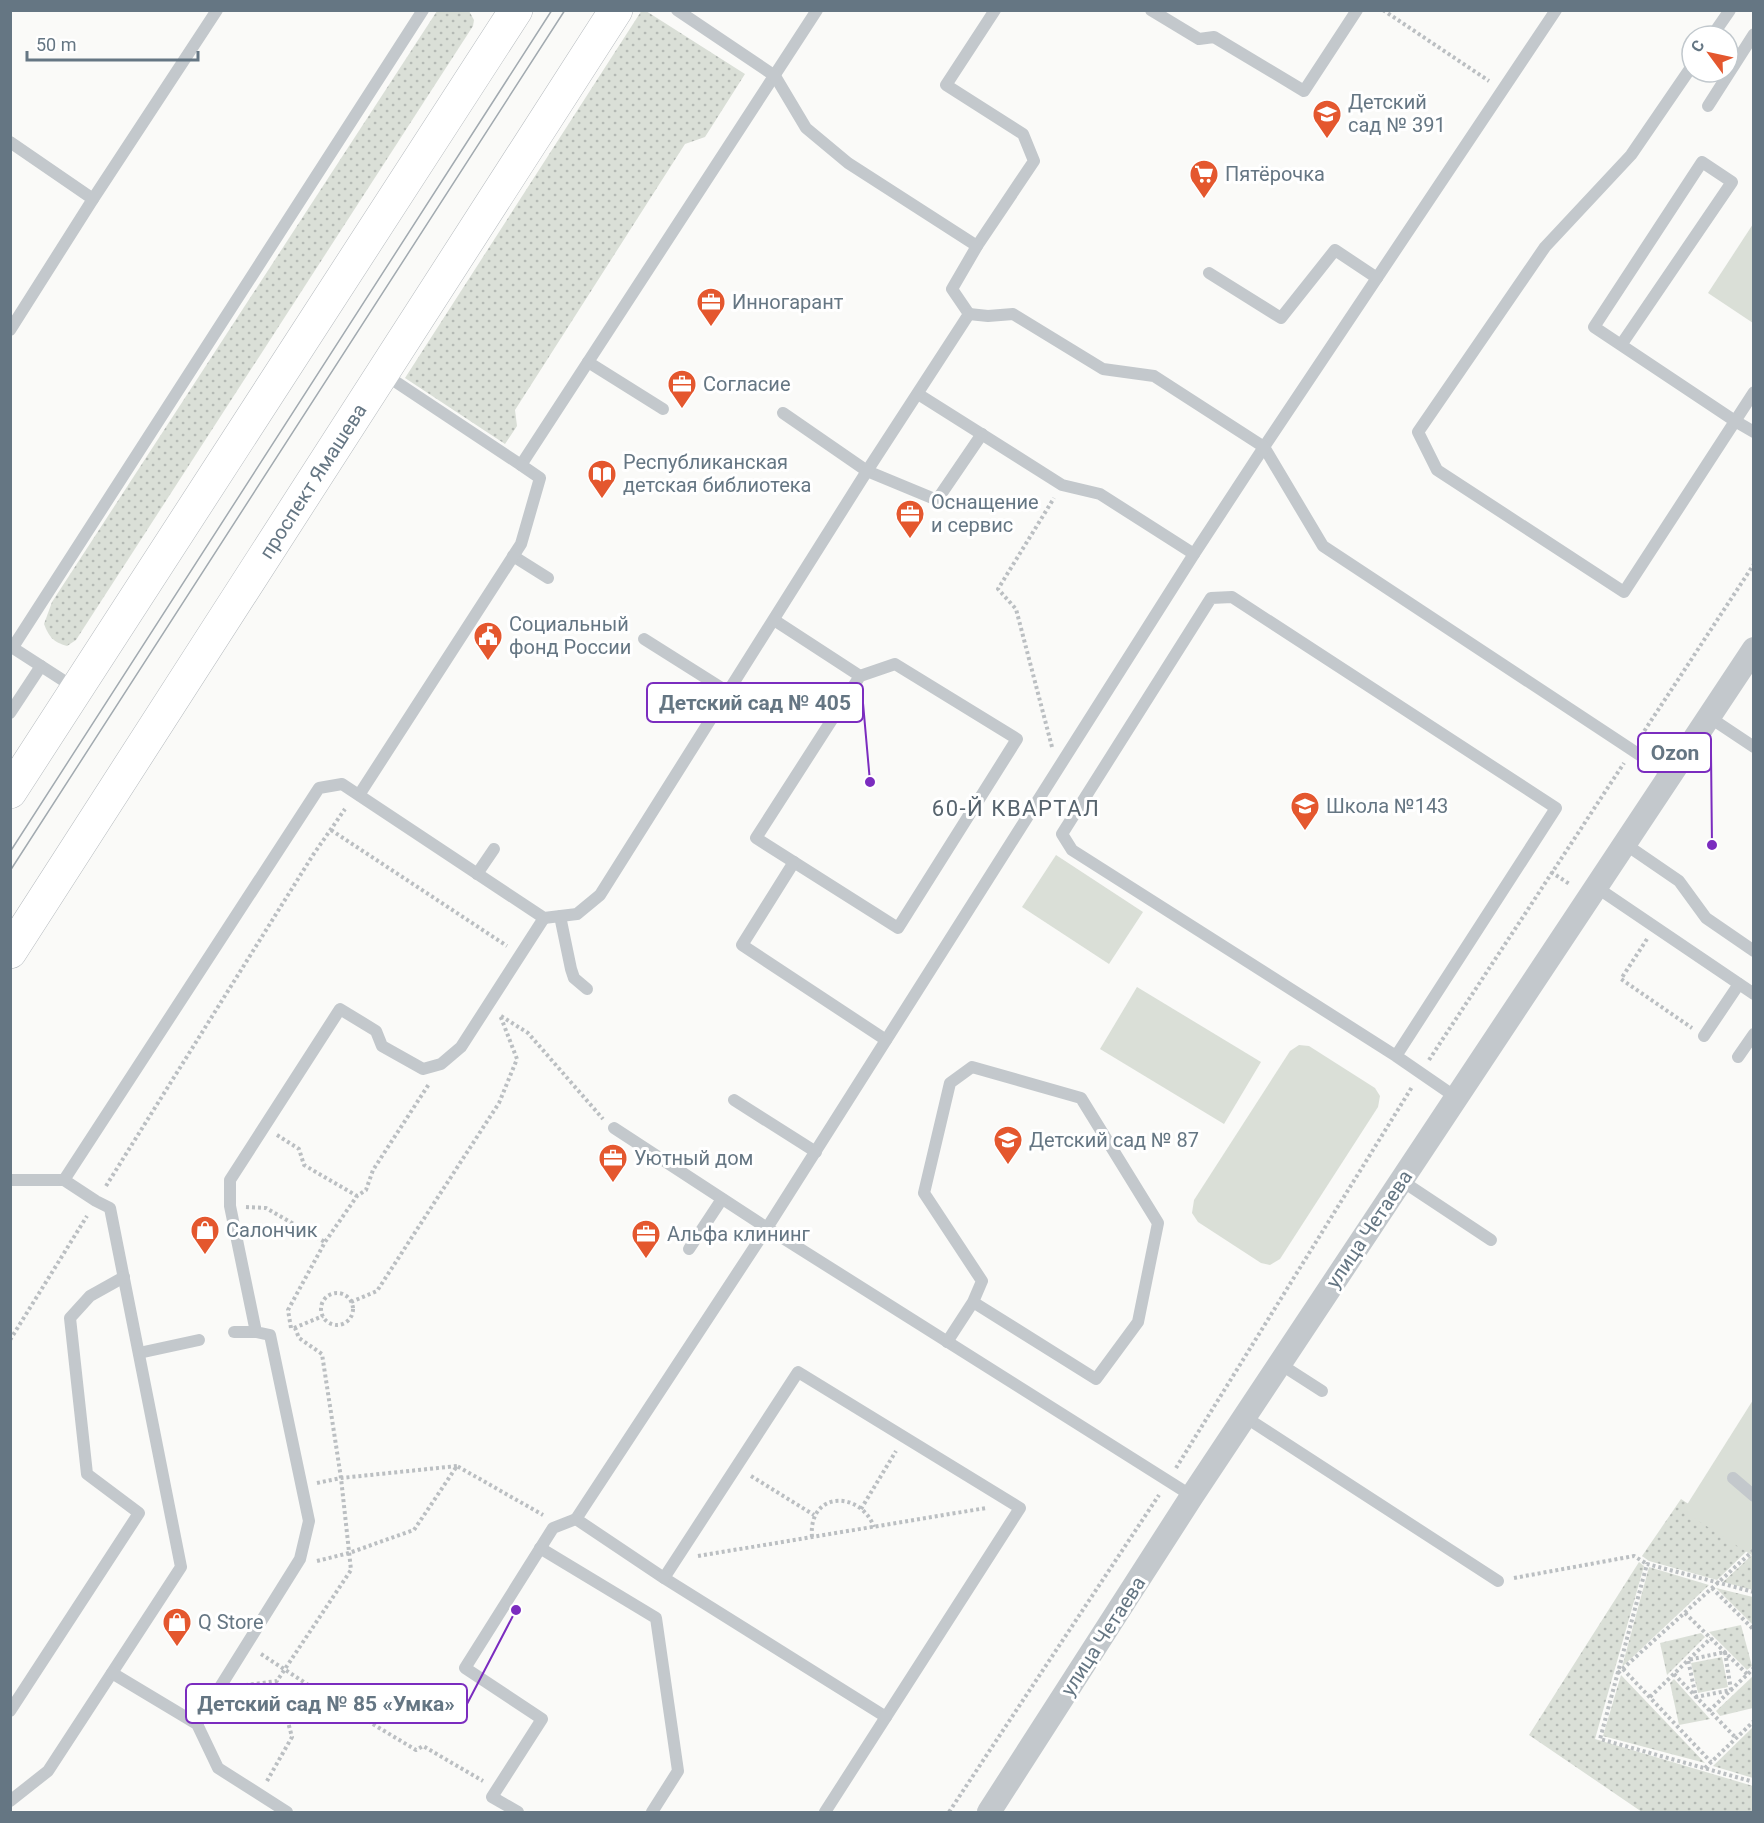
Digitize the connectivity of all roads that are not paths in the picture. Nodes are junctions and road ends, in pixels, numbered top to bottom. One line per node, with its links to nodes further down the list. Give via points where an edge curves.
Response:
1 (217, 10): 18 (lane)
2 (423, 10): 42 (lane)
3 (616, 10): 26 (main road, проспект Ямашева)
4 (677, 10): 14 (lane)
5 (818, 10): 14 (lane)
6 (995, 10): 19 (lane, via 946,85 1023,134 1034,161)
7 (1150, 10): 8 (lane, via 1199,39 1214,37 1304,91)
8 (1356, 10)
9 (1556, 10): 21 (lane)
10 (1730, 10): 12 (lane)
11 (509, 13): 46 (main road)
12 (1720, 24)
13 (1754, 34): 16 (lane)
14 (775, 76): 19 (lane, via 806,128 848,163); 25 (lane)
15 (1680, 84): 31 (lane, via 1631,155 1545,247 1418,432 1437,470 1623,592)
16 (1708, 106)
17 (10, 142): 18 (lane)
18 (93, 199): 23 (lane)
19 (977, 246): 22 (lane, via 952,290)
20 (1209, 273): 21 (lane, via 1281,318 1335,250)
21 (1377, 278): 34 (lane)
22 (969, 314): 28 (lane); 34 (lane, via 1013,314 1103,369 1155,376)
23 (10, 330)
24 (1621, 345): 24 (lane, via 1594,327 1702,162 1732,182); 31 (lane)
25 (588, 362): 29 (lane); 35 (lane)
26 (382, 374): 35 (lane); 62 (main road, проспект Ямашева)
27 (1754, 392): 31 (lane)
28 (918, 394): 33 (lane); 36 (lane)
29 (663, 409)
30 (783, 413): 36 (lane)
31 (1735, 421): 32 (lane)
32 (1754, 432)
33 (982, 434): 36 (lane, via 937,500); 37 (lane, via 1062,485 1100,494)
34 (1264, 447): 37 (lane); 51 (lane, via 1323,546)
35 (520, 465): 38 (lane, via 540,478 521,544)
36 (867, 471): 40 (lane)
37 (1194, 554): 68 (lane)
38 (513, 556): 39 (lane); 53 (lane)
39 (548, 578)
40 (774, 620): 45 (lane); 47 (lane)
41 (644, 639): 47 (lane)
42 (12, 646): 44 (lane)
43 (1754, 649): 49 (street, улица Четаева)
44 (41, 666): 46 (lane); 48 (lane)
45 (860, 676): 56 (lane, via 756,838); 56 (lane, via 895,664 1017,739 897,928)
46 (77, 689): 52 (main road)
47 (728, 692): 59 (lane, via 600,895 577,914)
48 (10, 713)
49 (1708, 717): 50 (lane); 51 (street, улица Четаева)
50 (1754, 747)
51 (1670, 775): 54 (street, улица Четаева)
52 (10, 792)
53 (359, 795): 57 (lane); 76 (lane, via 342,784 319,788)
54 (1625, 844): 58 (street, улица Четаева); 61 (lane, via 1678,881 1706,918)
55 (494, 849): 57 (lane)
56 (794, 862): 68 (lane, via 742,945)
57 (477, 874): 60 (lane)
58 (1596, 887): 63 (lane); 71 (street, улица Четаева)
59 (560, 916): 60 (lane); 64 (lane, via 574,978)
60 (544, 918): 85 (lane, via 460,1047 441,1064 423,1069 382,1046 376,1031 340,1009 230,1180 230,1206)
61 (1754, 951)
62 (10, 952)
63 (1739, 984): 65 (lane); 67 (lane)
64 (586, 989)
65 (1754, 994)
66 (1754, 1034): 70 (lane)
67 (1704, 1036)
68 (886, 1040): 74 (lane)
69 (1396, 1056): 69 (lane, via 1072,850 1062,834 1211,598 1232,597 1556,808); 71 (lane)
70 (1738, 1057)
71 (1457, 1098): 77 (street, улица Четаева)
72 (734, 1100): 74 (lane)
73 (614, 1128): 78 (lane)
74 (816, 1152): 79 (lane)
75 (10, 1180): 76 (lane)
76 (64, 1180): 82 (lane, via 110,1208)
77 (1402, 1181): 80 (lane); 89 (street, улица Четаева)
78 (722, 1199): 79 (lane); 81 (lane)
79 (767, 1228): 87 (lane); 95 (lane)
80 (1491, 1240)
81 (690, 1249)
82 (124, 1277): 88 (lane); 100 (lane, via 90,1296 70,1318 87,1474 139,1513)
83 (973, 1302): 83 (lane, via 1096,1379 1138,1322 1158,1223 1081,1098 972,1067 950,1083 924,1192 982,1281); 87 (lane)
84 (234, 1332): 85 (lane)
85 (256, 1332): 102 (lane, via 270,1335 309,1521 300,1559)
86 (199, 1340): 88 (lane)
87 (947, 1342): 93 (lane)
88 (139, 1353): 99 (lane, via 181,1567)
89 (1280, 1364): 90 (lane); 91 (street, улица Четаева)
90 (1322, 1391)
91 (1245, 1417): 93 (street, улица Четаева); 98 (lane)
92 (1733, 1478): 94 (lane)
93 (1192, 1496): 108 (street, улица Четаева)
94 (1754, 1496)
95 (576, 1519): 96 (lane, via 553,1528); 97 (lane)
96 (540, 1548): 105 (lane, via 465,1668 542,1719 492,1797); 106 (lane, via 656,1618 678,1771)
97 (664, 1578): 101 (lane); 101 (lane, via 798,1372 1020,1508)
98 (1498, 1581)
99 (112, 1673): 102 (lane); 103 (lane, via 48,1771)
100 (10, 1712)
101 (886, 1718): 107 (lane)
102 (197, 1724): 104 (lane, via 218,1768)
103 (10, 1801)
104 (287, 1812)
105 (518, 1812)
106 (652, 1812)
107 (825, 1812)
108 (990, 1812)

